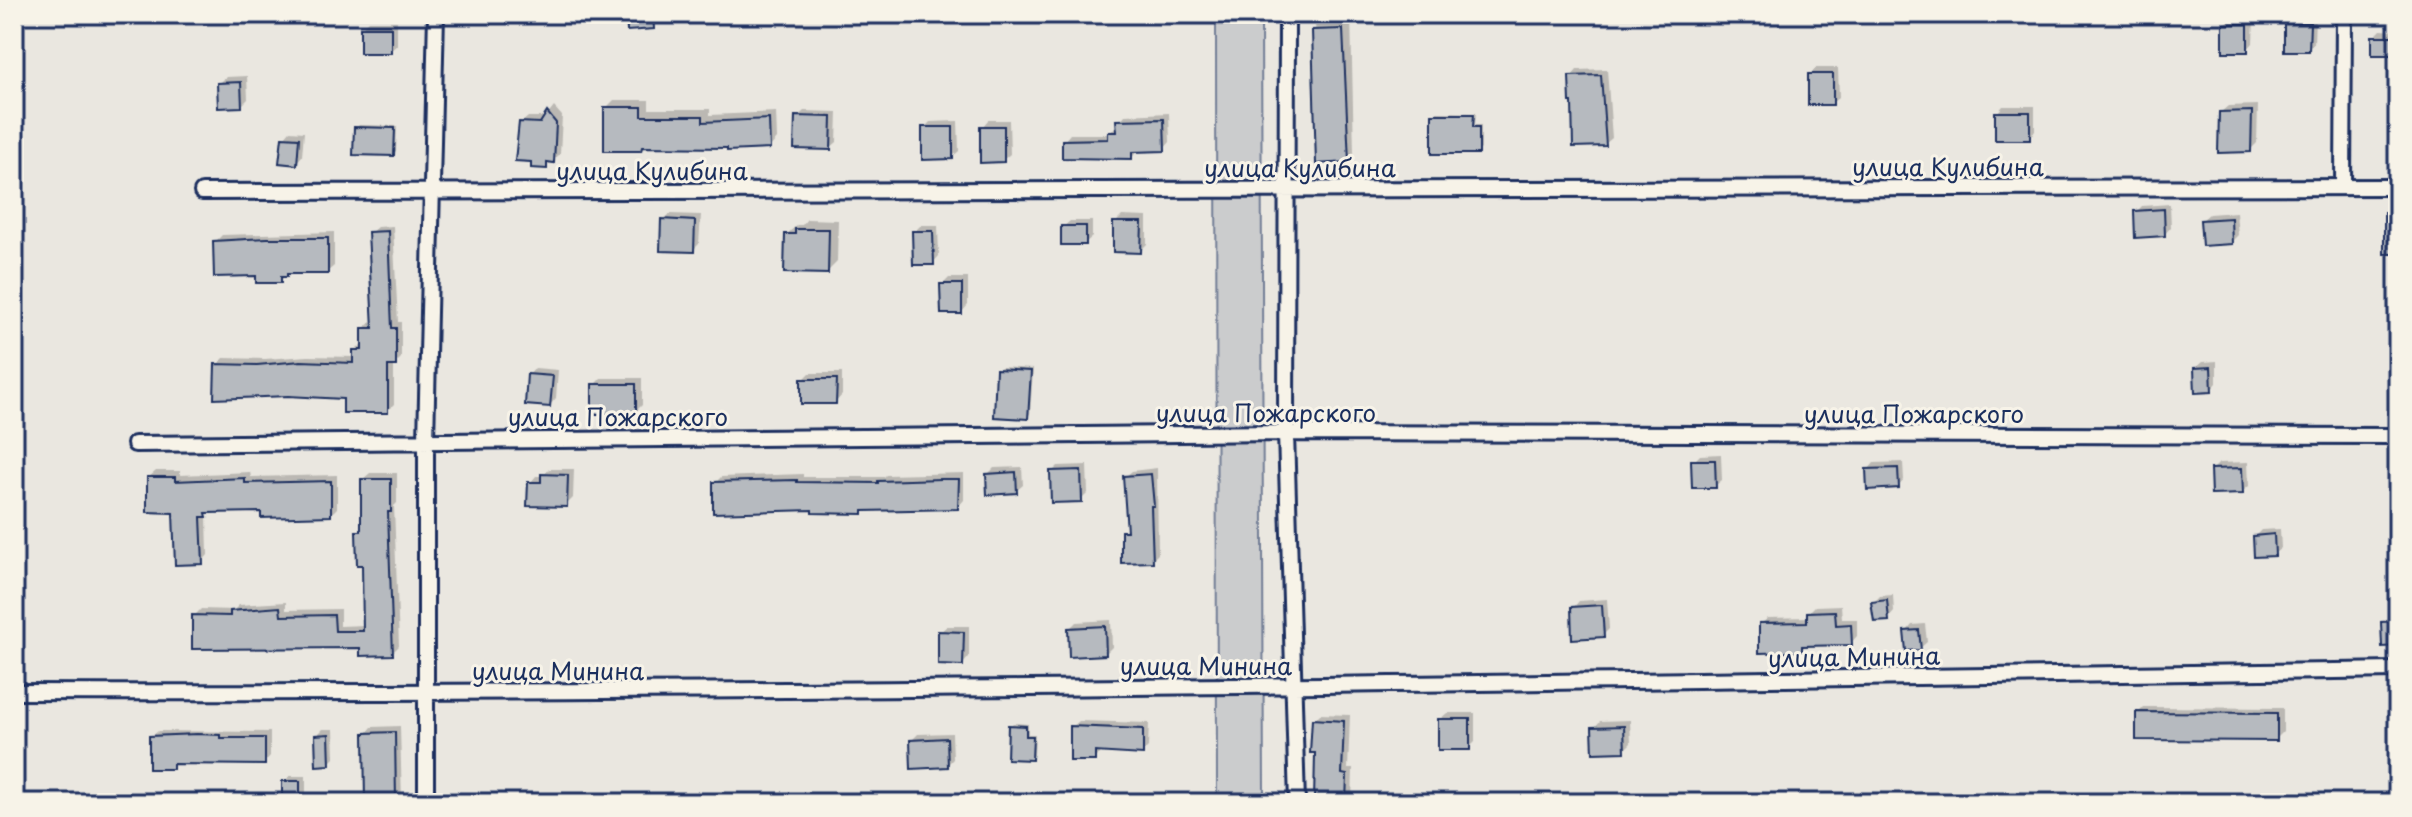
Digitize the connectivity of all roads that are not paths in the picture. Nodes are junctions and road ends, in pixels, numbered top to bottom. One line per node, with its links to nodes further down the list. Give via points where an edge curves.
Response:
1 (436, 14): 8 (street)
2 (1287, 14): 6 (street)
3 (2344, 14): 4 (street)
4 (2343, 187): 5 (street, улица Кулибина); 6 (street, улица Кулибина)
5 (2398, 187)
6 (1288, 189): 8 (street, улица Кулибина); 9 (street)
7 (202, 192): 8 (street, улица Кулибина)
8 (432, 193): 11 (street)
9 (1286, 433): 10 (street, улица Пожарского); 11 (street, улица Пожарского); 14 (street)
10 (2398, 436)
11 (426, 440): 12 (street, улица Пожарского); 16 (street)
12 (135, 444)
13 (2398, 670): 14 (street, улица Минина)
14 (1291, 686): 16 (street, улица Минина); 18 (street)
15 (14, 692): 16 (street, улица Минина)
16 (425, 693): 17 (street)
17 (426, 803)
18 (1297, 803)

